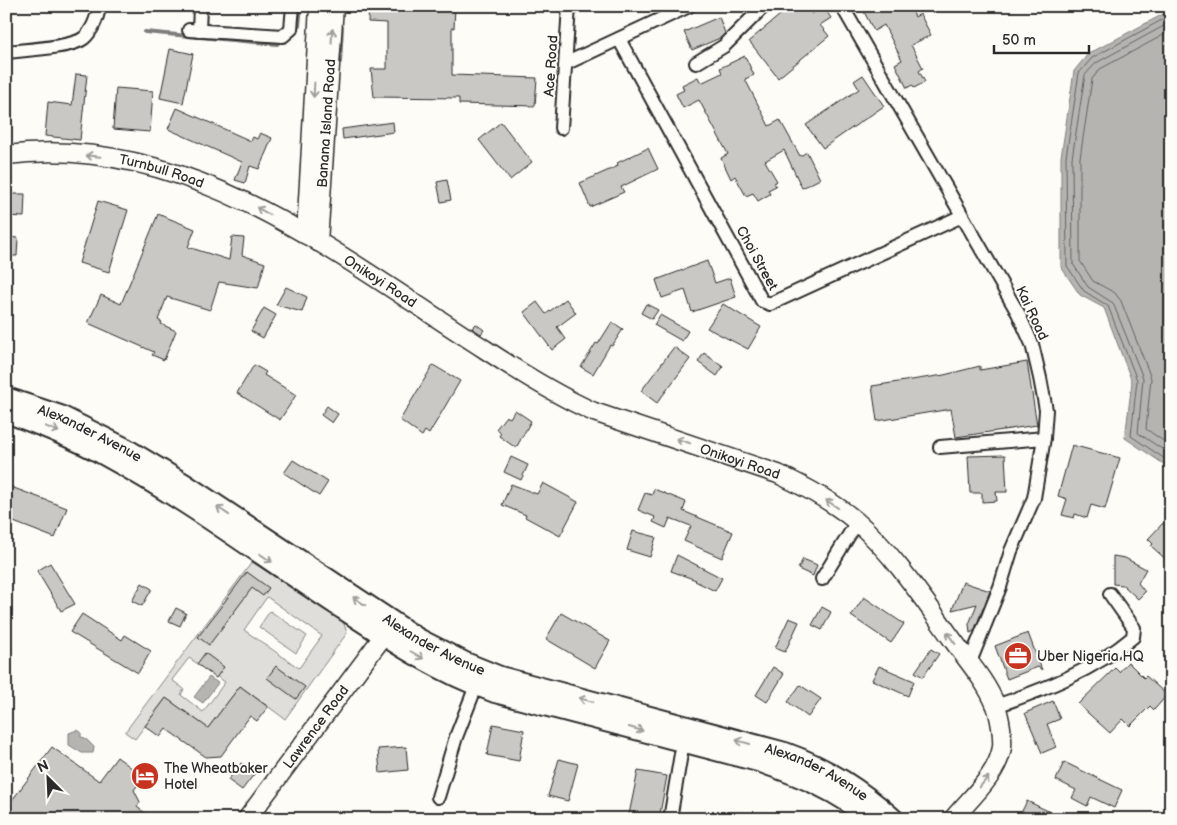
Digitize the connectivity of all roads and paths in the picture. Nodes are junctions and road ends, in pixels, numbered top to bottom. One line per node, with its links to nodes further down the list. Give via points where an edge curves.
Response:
1 (99, 6): 11 (street, via 98,17 83,38 60,46)
2 (200, 6): 3 (street, via 194,30 283,36 291,29)
3 (293, 6)
4 (319, 6): 17 (street, Banana Island Road, one-way to 17)
5 (334, 6): 17 (street, Banana Island Road, one-way to 5)
6 (569, 6): 12 (street, Ace Road)
7 (690, 6): 10 (street)
8 (764, 6): 13 (street, via 724,46)
9 (842, 6): 16 (street, Kai Road)
10 (619, 39): 12 (street); 16 (street, Choi Street, via 762,301 778,300)
11 (6, 52)
12 (567, 63): 14 (street, Ace Road)
13 (696, 63)
14 (561, 128)
15 (6, 156): 17 (street, Turnbull Road, one-way to 15, via 246,202 171,171 112,158 63,153)
16 (962, 216): 20 (street, Kai Road, via 1018,312 1032,344 1046,410)
17 (312, 238): 22 (street, Onikoyi Road, one-way to 17, via 835,504 778,474 594,412 568,400)
18 (6, 398): 34 (main road, Alexander Avenue, one-way to 18, via 863,792 831,772 785,753 500,677 464,662 418,639 126,449 60,416)
19 (6, 412): 25 (main road, Alexander Avenue, one-way to 25, via 54,430 135,472)
20 (1044, 438): 21 (street); 26 (street, Kai Road, via 1034,498)
21 (940, 447)
22 (857, 522): 23 (street); 26 (street, Onikoyi Road, one-way to 22, via 914,586)
23 (822, 579)
24 (1110, 594): 28 (street, via 1134,628 1133,637 1118,650 1062,682)
25 (384, 635): 27 (main road, Alexander Avenue, one-way to 27); 31 (street, Lawrence Road)
26 (970, 662): 28 (street, Onikoyi Road)
27 (476, 686): 29 (main road, Alexander Avenue, one-way to 29); 30 (street)
28 (996, 706): 35 (street, Onikoyi Road, one-way to 28, via 990,776 997,761 1002,747)
29 (683, 742): 32 (street); 33 (main road, Alexander Avenue, via 801,775 831,790)
30 (438, 797)
31 (247, 819)
32 (670, 819)
33 (871, 819)
34 (893, 819)
35 (953, 819)

